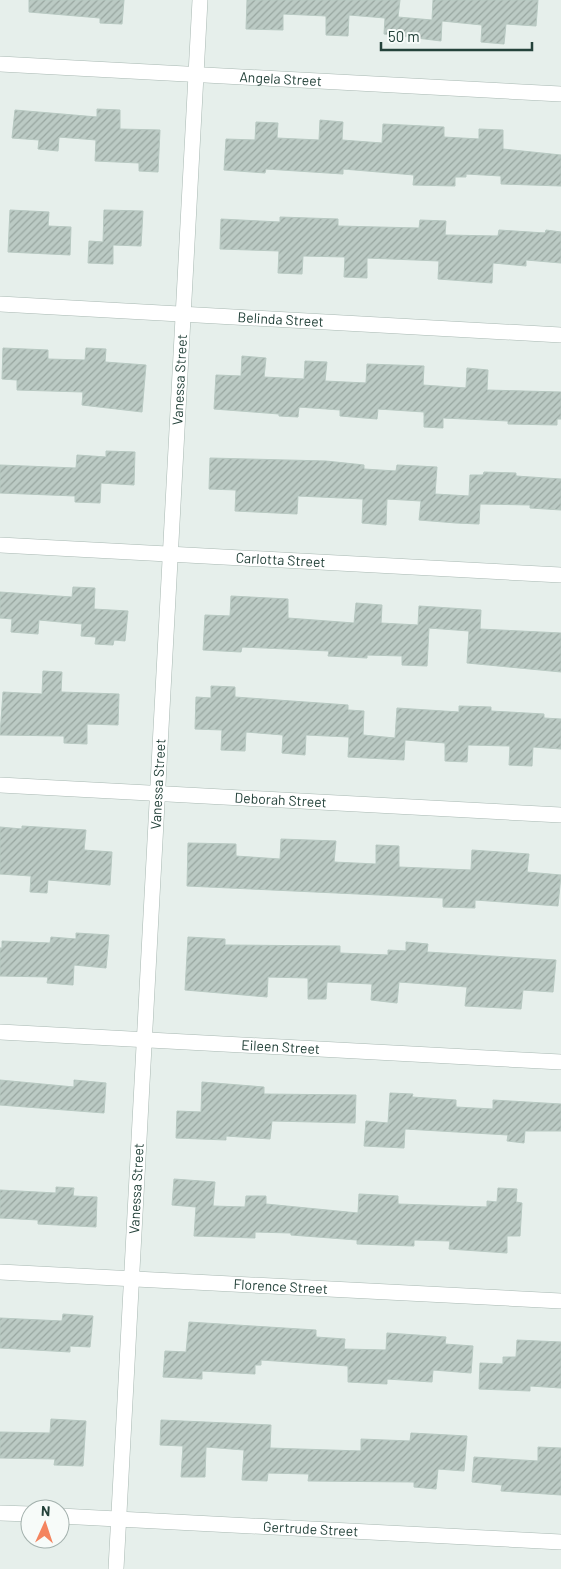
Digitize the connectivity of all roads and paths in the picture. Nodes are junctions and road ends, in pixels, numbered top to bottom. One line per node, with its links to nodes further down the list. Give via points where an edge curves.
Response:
1 (200, 0): 3 (street, Vanessa Street)
2 (0, 64): 3 (street, Angela Street)
3 (197, 75): 4 (street, Angela Street); 6 (street, Vanessa Street)
4 (561, 94)
5 (0, 304): 6 (street, Belinda Street)
6 (184, 314): 7 (street, Belinda Street); 9 (street, Vanessa Street)
7 (561, 334)
8 (0, 545): 9 (street, Carlotta Street)
9 (171, 554): 10 (street, Carlotta Street); 12 (street, Vanessa Street)
10 (561, 575)
11 (0, 785): 12 (street, Deborah Street)
12 (158, 794): 13 (street, Deborah Street); 15 (street, Vanessa Street)
13 (561, 815)
14 (0, 1032): 15 (street, Eileen Street)
15 (145, 1040): 16 (street, Eileen Street); 18 (street, Vanessa Street)
16 (561, 1062)
17 (0, 1272): 18 (street, Florence Street)
18 (132, 1279): 19 (street, Florence Street); 23 (street, Vanessa Street)
19 (561, 1300)
20 (0, 1513): 21 (street)
21 (20, 1514)
22 (70, 1517): 23 (street, Gertrude Street)
23 (118, 1519): 24 (street, Gertrude Street); 25 (street, Vanessa Street)
24 (561, 1542)
25 (116, 1569)

